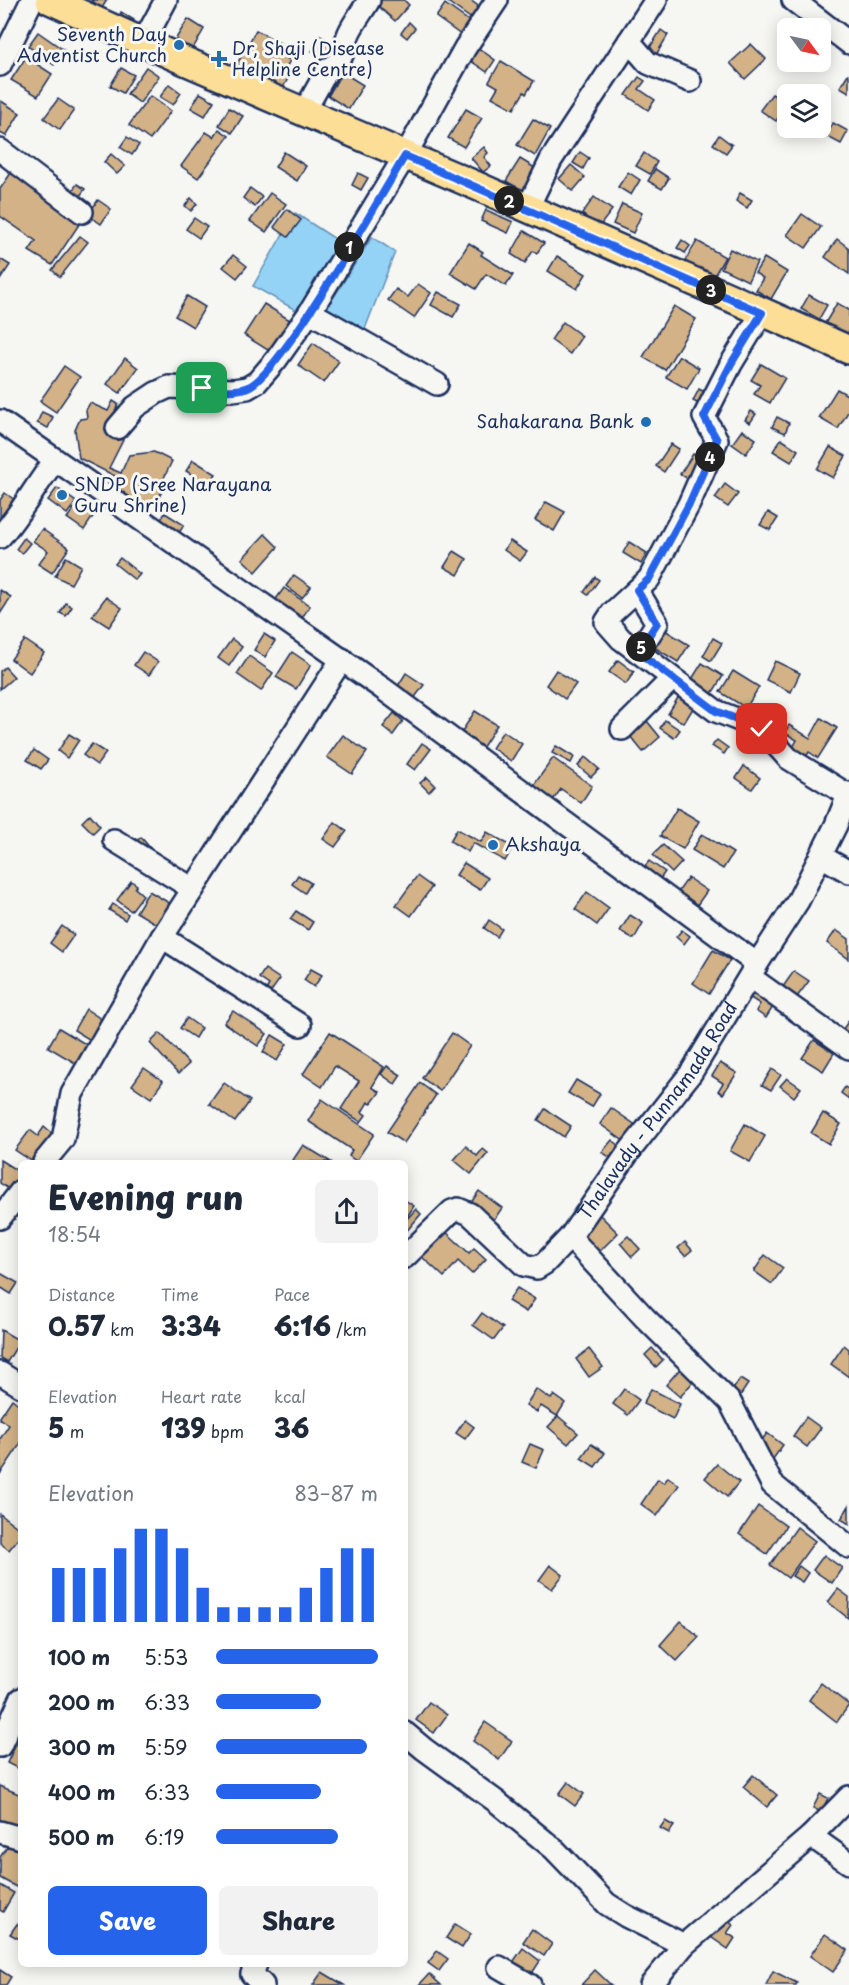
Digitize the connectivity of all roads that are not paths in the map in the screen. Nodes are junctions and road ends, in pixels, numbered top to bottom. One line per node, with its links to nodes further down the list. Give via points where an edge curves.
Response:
1 (32, 0): 13 (street)
2 (50, 0): 11 (main road)
3 (166, 0): 11 (street)
4 (369, 0): 15 (street, via 349,34 346,49 335,67 328,69)
5 (497, 0): 17 (street, via 465,48)
6 (656, 0): 10 (street)
7 (793, 0): 8 (street)
8 (812, 18)
9 (831, 32): 12 (street)
10 (629, 41): 14 (street, via 648,63); 18 (street, via 551,160)
11 (144, 42): 15 (main road)
12 (849, 43)
13 (0, 65)
14 (690, 81)
15 (304, 112): 17 (main road)
16 (0, 150): 19 (street)
17 (405, 156): 18 (main road); 20 (street)
18 (527, 209): 21 (main road)
19 (82, 212)
20 (310, 312): 23 (street); 25 (street, via 257,382 232,390 169,387 135,407)
21 (762, 313): 22 (main road); 28 (street, via 704,417 717,440 689,504 649,579)
22 (849, 350)
23 (437, 384)
24 (0, 421): 26 (street)
25 (117, 428)
26 (55, 460): 27 (street); 30 (street)
27 (0, 537)
28 (637, 590): 29 (street, via 657,623); 29 (street, via 606,622)
29 (638, 652): 31 (street)
30 (342, 659): 37 (street); 39 (street)
31 (672, 679): 32 (street); 33 (street, via 716,711 762,729 788,758)
32 (622, 729)
33 (849, 794): 35 (street, Thalavady - Punnamada Road)
34 (114, 840): 37 (street)
35 (821, 856): 36 (street); 39 (street, Thalavady - Punnamada Road, via 798,901)
36 (849, 872)
37 (193, 889): 38 (street)
38 (162, 937): 40 (street); 42 (street, via 72,1094 63,1139)
39 (753, 970): 41 (street); 45 (street, Thalavady - Punnamada Road, via 692,1073 628,1153)
40 (300, 1025)
41 (849, 1048)
42 (46, 1160)
43 (18, 1195): 44 (street)
44 (0, 1218)
45 (570, 1237): 46 (street, Thalavady - Punnamada Road, via 545,1263 529,1267 470,1214 458,1209 452,1210); 49 (street, via 730,1402 772,1484)
46 (408, 1254)
47 (0, 1373): 48 (street)
48 (18, 1384)
49 (849, 1547)
50 (18, 1706): 52 (street)
51 (408, 1735): 58 (street, via 554,1849 606,1905)
52 (0, 1746)
53 (849, 1797): 55 (street)
54 (0, 1832): 56 (street)
55 (811, 1836): 57 (street); 58 (street)
56 (18, 1837)
57 (849, 1863)
58 (684, 1945): 63 (street)
59 (255, 1967): 61 (street, via 252,1974)
60 (499, 1967): 62 (street)
61 (263, 1985)
62 (530, 1985)
63 (651, 1985)

